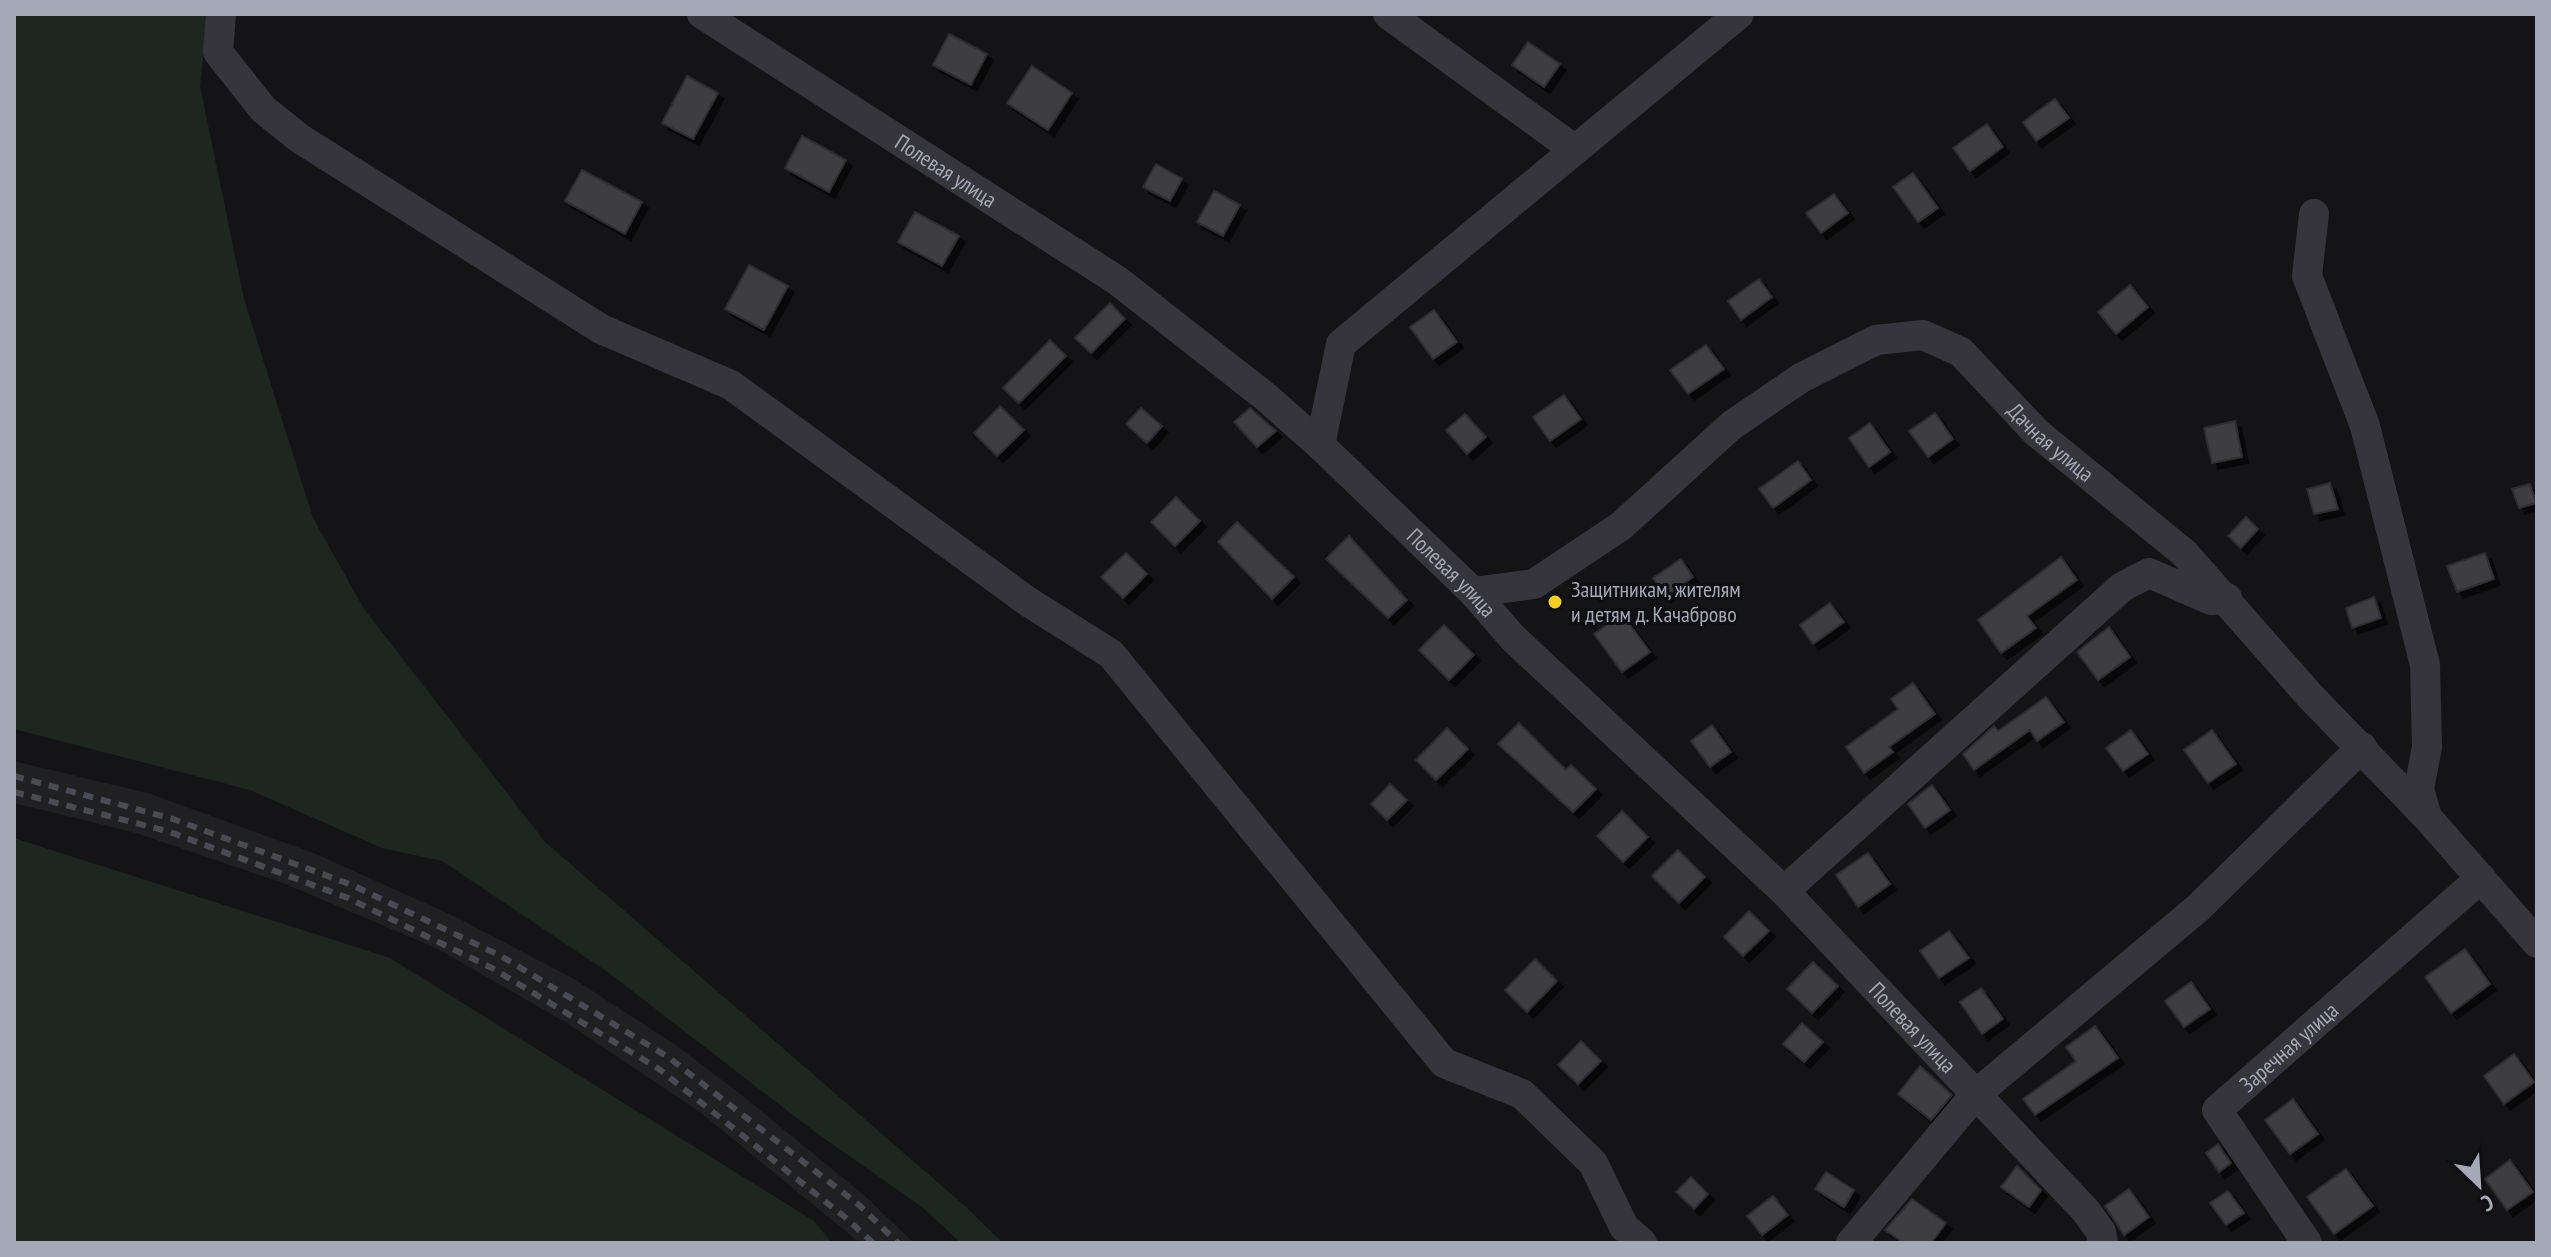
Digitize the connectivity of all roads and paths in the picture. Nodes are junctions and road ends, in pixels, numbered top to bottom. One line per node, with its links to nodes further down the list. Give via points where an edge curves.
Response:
1 (221, 14): 16 (street, via 218,52 263,109 299,138 601,329 731,385 1027,601 1111,654 1444,1063 1522,1094 1593,1163 1624,1227)
2 (702, 14): 7 (street, Полевая улица, via 1118,281)
3 (1388, 14): 5 (street)
4 (1739, 14): 5 (street)
5 (1575, 150): 7 (street, via 1341,344)
6 (2314, 214): 11 (street, via 2307,276 2365,426 2425,665 2427,747 2419,789)
7 (1320, 445): 8 (street, Полевая улица)
8 (1473, 592): 9 (street, Дачная улица, via 1534,584 1621,526 1732,425 1801,378 1876,340 1923,335 1961,352 2036,432 2184,553); 13 (street, Полевая улица, via 1513,638)
9 (2227, 598): 10 (street, Дачная улица, via 2310,696); 13 (street, via 2211,600 2149,573 2122,587)
10 (2362, 747): 11 (street, Дачная улица); 15 (street, via 2198,908)
11 (2427, 817): 12 (street, Дачная улица)
12 (2481, 878): 14 (street, Дачная улица); 19 (street, Заречная улица, via 2217,1110)
13 (1784, 891): 15 (street, Полевая улица)
14 (2537, 943)
15 (1975, 1095): 17 (street); 18 (street, Полевая улица, via 2086,1211)
16 (1642, 1243)
17 (1851, 1243)
18 (2103, 1243)
19 (2307, 1243)

